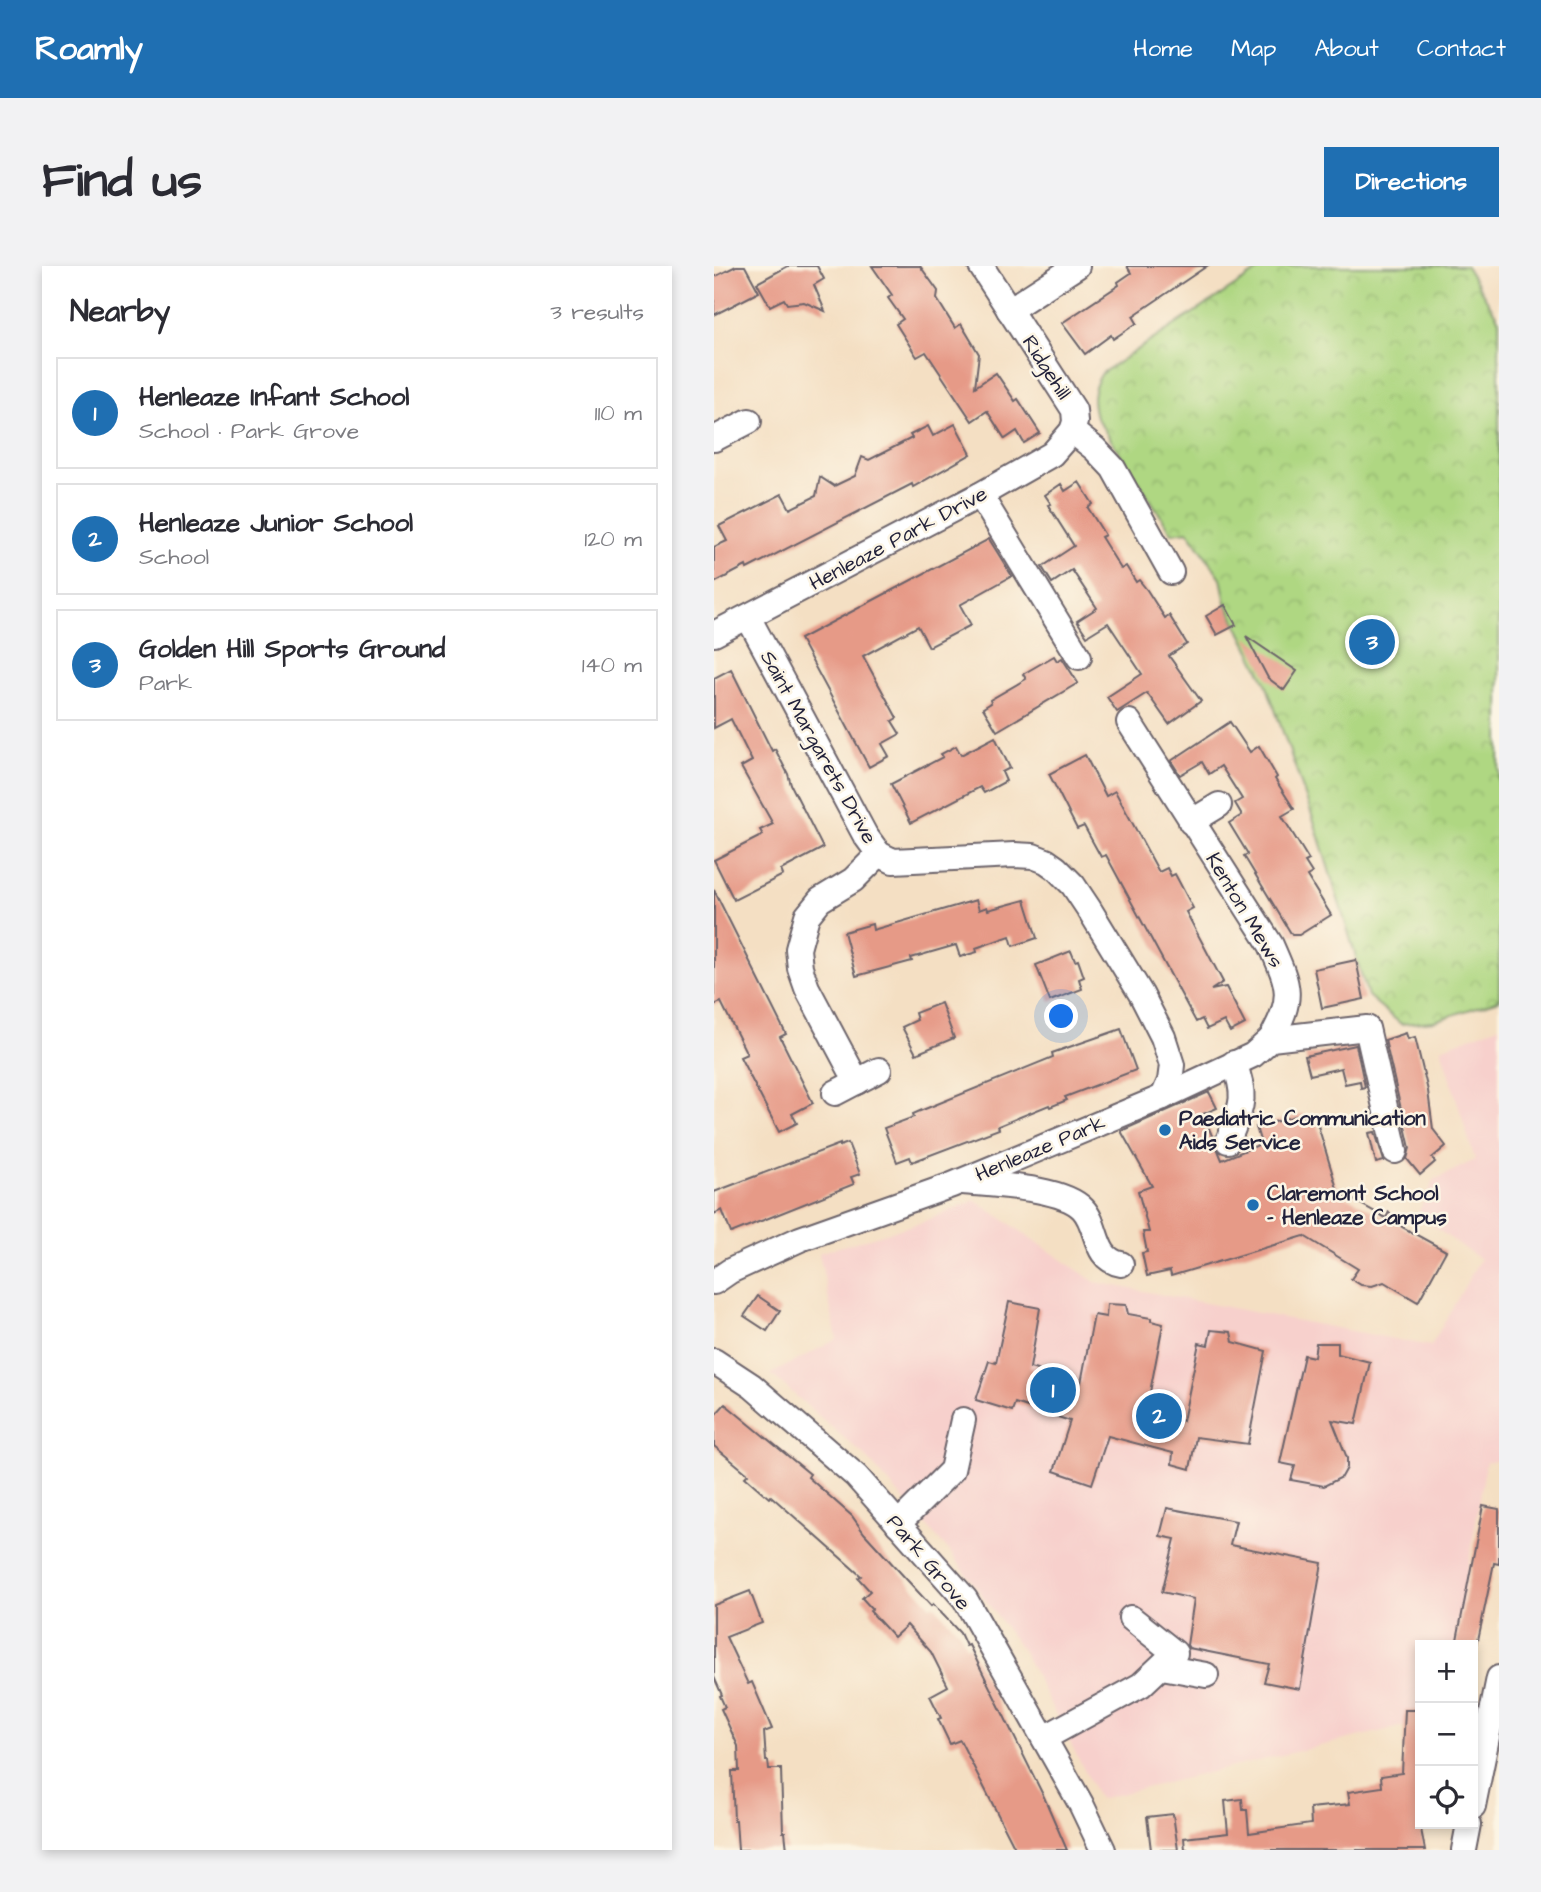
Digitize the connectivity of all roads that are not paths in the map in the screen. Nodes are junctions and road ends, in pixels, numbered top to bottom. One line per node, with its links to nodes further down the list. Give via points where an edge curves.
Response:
1 (981, 266): 3 (street, Ridgehill)
2 (1077, 266): 3 (street)
3 (1009, 310): 5 (street, Ridgehill, via 1074,410)
4 (749, 421): 6 (street)
5 (1072, 431): 7 (street, Henleaze Park Drive, via 1052,454); 8 (street, via 1113,468)
6 (714, 439)
7 (981, 495): 9 (street, Henleaze Park Drive); 11 (street)
8 (1171, 572)
9 (748, 617): 10 (street, Henleaze Park Drive); 15 (street, Saint Margarets Drive, via 864,835)
10 (714, 634)
11 (1076, 645)
12 (1129, 722): 14 (street, Kenton Mews)
13 (1219, 805): 14 (street)
14 (1191, 822): 16 (street, Kenton Mews, via 1283,971 1288,998)
15 (879, 854): 18 (street, via 853,880 820,900 807,916 798,949 800,968 846,1088); 19 (street, Saint Margarets Drive, via 893,861 1033,856 1056,868 1089,909 1164,1037 1172,1065)
16 (1271, 1039): 17 (street, Henleaze Park, via 1253,1055); 21 (street, Henleaze Park, via 1367,1028)
17 (1234, 1063): 19 (street, Henleaze Park); 20 (street, via 1243,1091)
18 (879, 1070)
19 (1163, 1097): 22 (street, Henleaze Park)
20 (1228, 1141)
21 (1395, 1151)
22 (959, 1182): 23 (street, via 1064,1196 1083,1208 1105,1256); 24 (street, Henleaze Park, via 800,1239)
23 (1121, 1264)
24 (714, 1282)
25 (714, 1361): 27 (street, Park Grove, via 752,1386 856,1476)
26 (963, 1420): 27 (street, via 952,1470)
27 (898, 1524): 32 (street, Park Grove, via 965,1598)
28 (1131, 1618): 29 (street, via 1175,1653)
29 (1162, 1667): 30 (street); 32 (street, via 1141,1685)
30 (1206, 1675)
31 (1499, 1678): 33 (street)
32 (1044, 1738): 35 (street, Park Grove)
33 (1478, 1781)
34 (1468, 1829): 36 (street)
35 (1103, 1850)
36 (1464, 1850)

